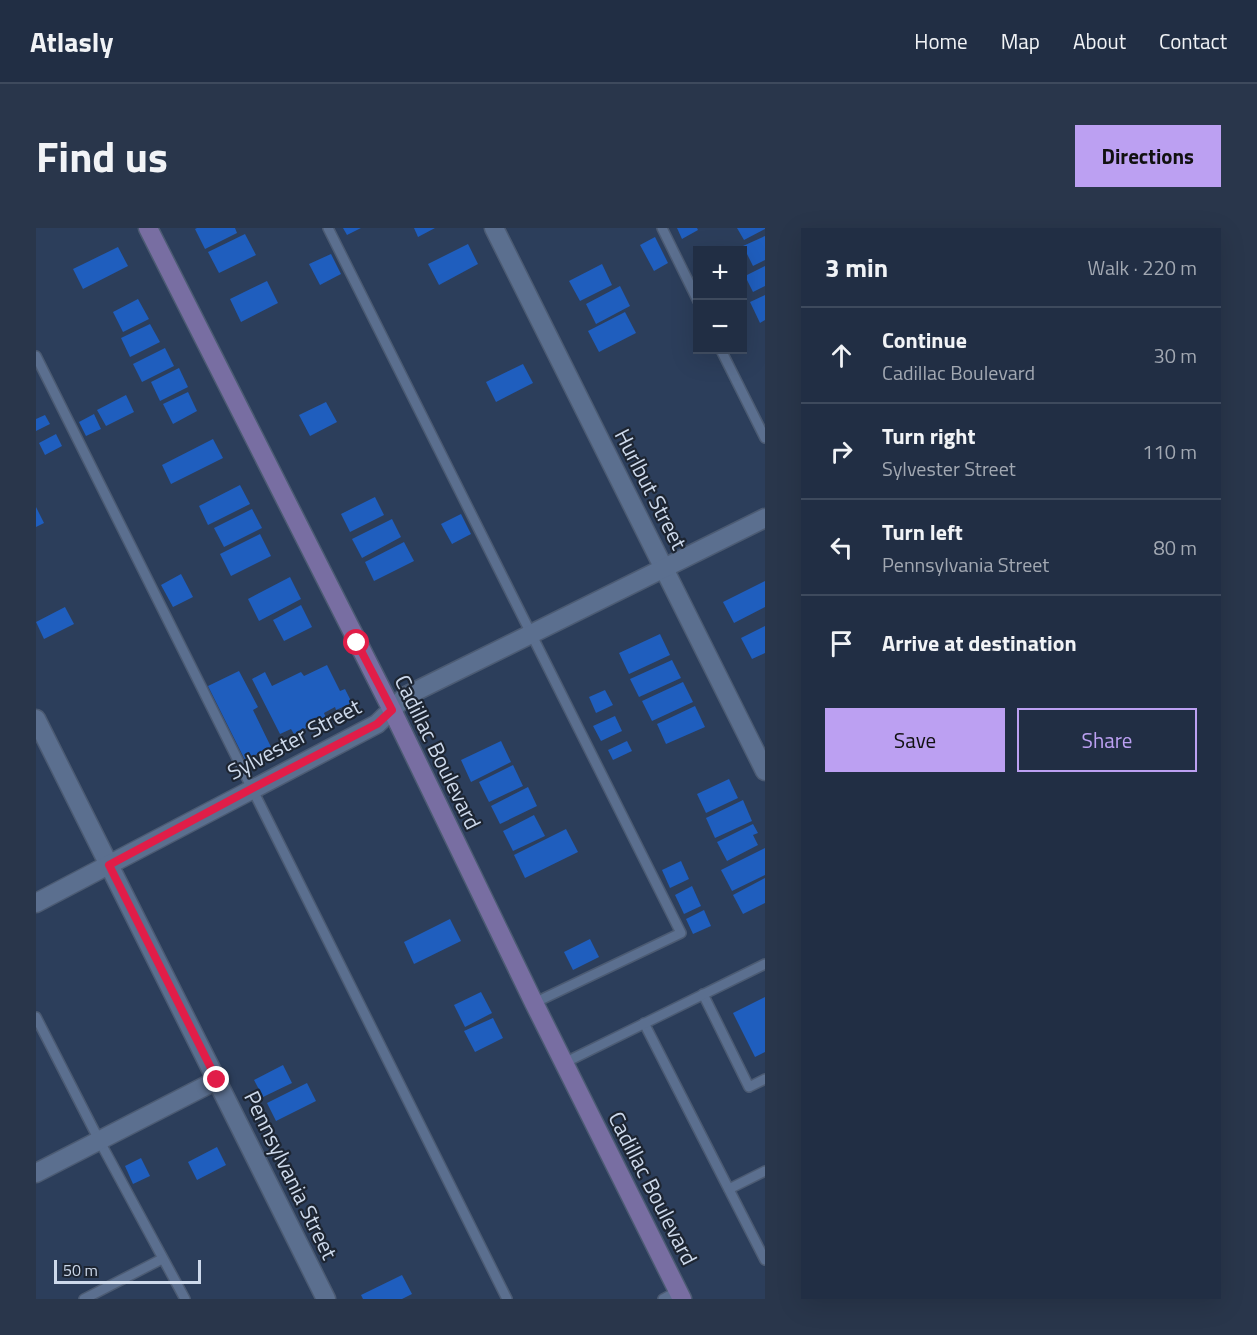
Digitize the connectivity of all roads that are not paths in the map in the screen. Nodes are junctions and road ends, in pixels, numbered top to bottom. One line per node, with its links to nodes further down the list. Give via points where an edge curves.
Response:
1 (148, 228): 12 (street, Cadillac Boulevard)
2 (328, 228): 11 (lane)
3 (494, 228): 10 (street, Hurlbut Street)
4 (662, 228): 5 (lane)
5 (698, 300)
6 (724, 354): 8 (lane)
7 (36, 356): 15 (lane)
8 (765, 438)
9 (765, 518): 10 (street, Sylvester Street)
10 (664, 567): 11 (street, Sylvester Street); 14 (street, Hurlbut Street)
11 (530, 635): 12 (street, Sylvester Street, via 406,696); 20 (lane, via 681,933)
12 (392, 710): 15 (street, Sylvester Street, via 377,724); 20 (street, Cadillac Boulevard)
13 (36, 718): 16 (street, Pennsylvania Street)
14 (765, 771)
15 (253, 788): 16 (street, Sylvester Street); 37 (lane)
16 (109, 865): 17 (street, Sylvester Street); 26 (street, Pennsylvania Street)
17 (36, 903)
18 (765, 963): 19 (lane)
19 (703, 994): 22 (lane); 25 (lane, via 749,1087)
20 (534, 1003): 24 (street, Cadillac Boulevard)
21 (36, 1017): 23 (lane)
22 (644, 1023): 24 (lane); 30 (lane)
23 (40, 1036): 27 (lane)
24 (564, 1063): 33 (street, Cadillac Boulevard)
25 (765, 1079)
26 (217, 1080): 27 (street); 36 (street, Pennsylvania Street)
27 (99, 1140): 29 (street); 31 (lane)
28 (765, 1171): 30 (lane)
29 (36, 1173)
30 (729, 1189): 32 (lane)
31 (162, 1259): 34 (lane); 35 (lane)
32 (765, 1260)
33 (674, 1296)
34 (84, 1299)
35 (184, 1299)
36 (326, 1299)
37 (507, 1299)

